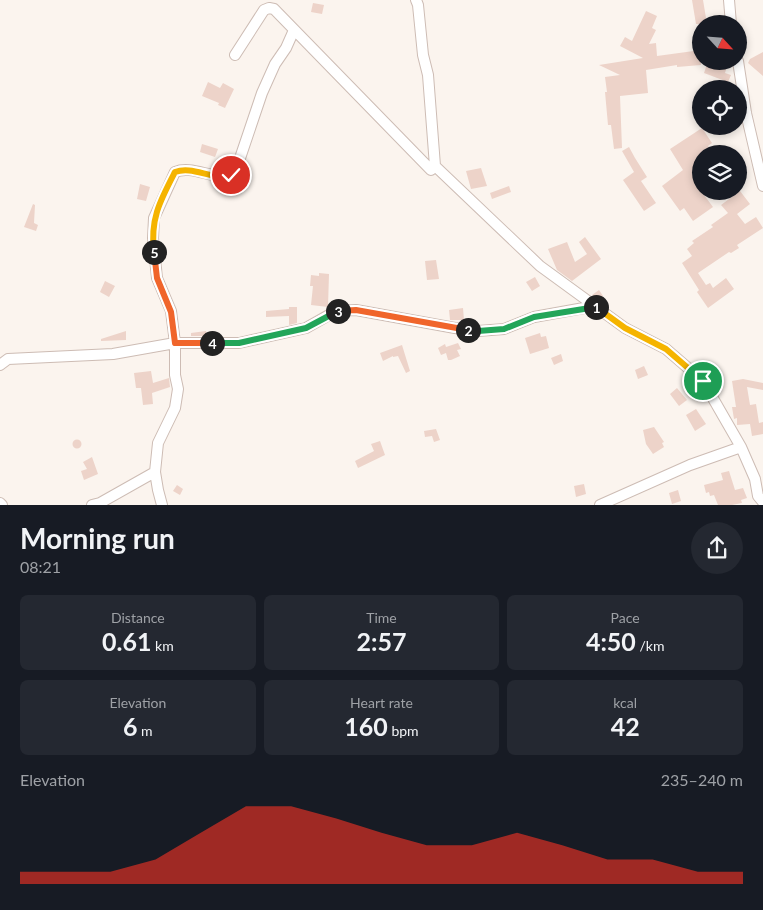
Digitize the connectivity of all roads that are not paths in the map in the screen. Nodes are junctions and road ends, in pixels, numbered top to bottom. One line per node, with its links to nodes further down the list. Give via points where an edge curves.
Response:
1 (416, 0): 7 (street, via 428,75)
2 (729, 0): 3 (street)
3 (731, 15)
4 (294, 30): 5 (street, via 274,9 264,10); 7 (street, via 431,170); 10 (street, via 262,93 235,174 224,178 175,172 154,218 152,238 157,278 171,312)
5 (235, 55)
6 (739, 70): 8 (street)
7 (435, 166): 9 (street, via 540,266)
8 (763, 186)
9 (595, 306): 10 (street, via 534,317 504,329 478,331 356,310 336,311 306,328 239,343); 12 (street, via 625,328 666,349 703,381)
10 (175, 343): 11 (street, via 113,354 8,359); 13 (street, via 177,396 171,419 158,444)
11 (0, 365)
12 (741, 447): 14 (street); 17 (street, via 690,464)
13 (155, 472): 15 (street); 16 (street)
14 (763, 502)
15 (92, 505)
16 (162, 505)
17 (600, 505)

